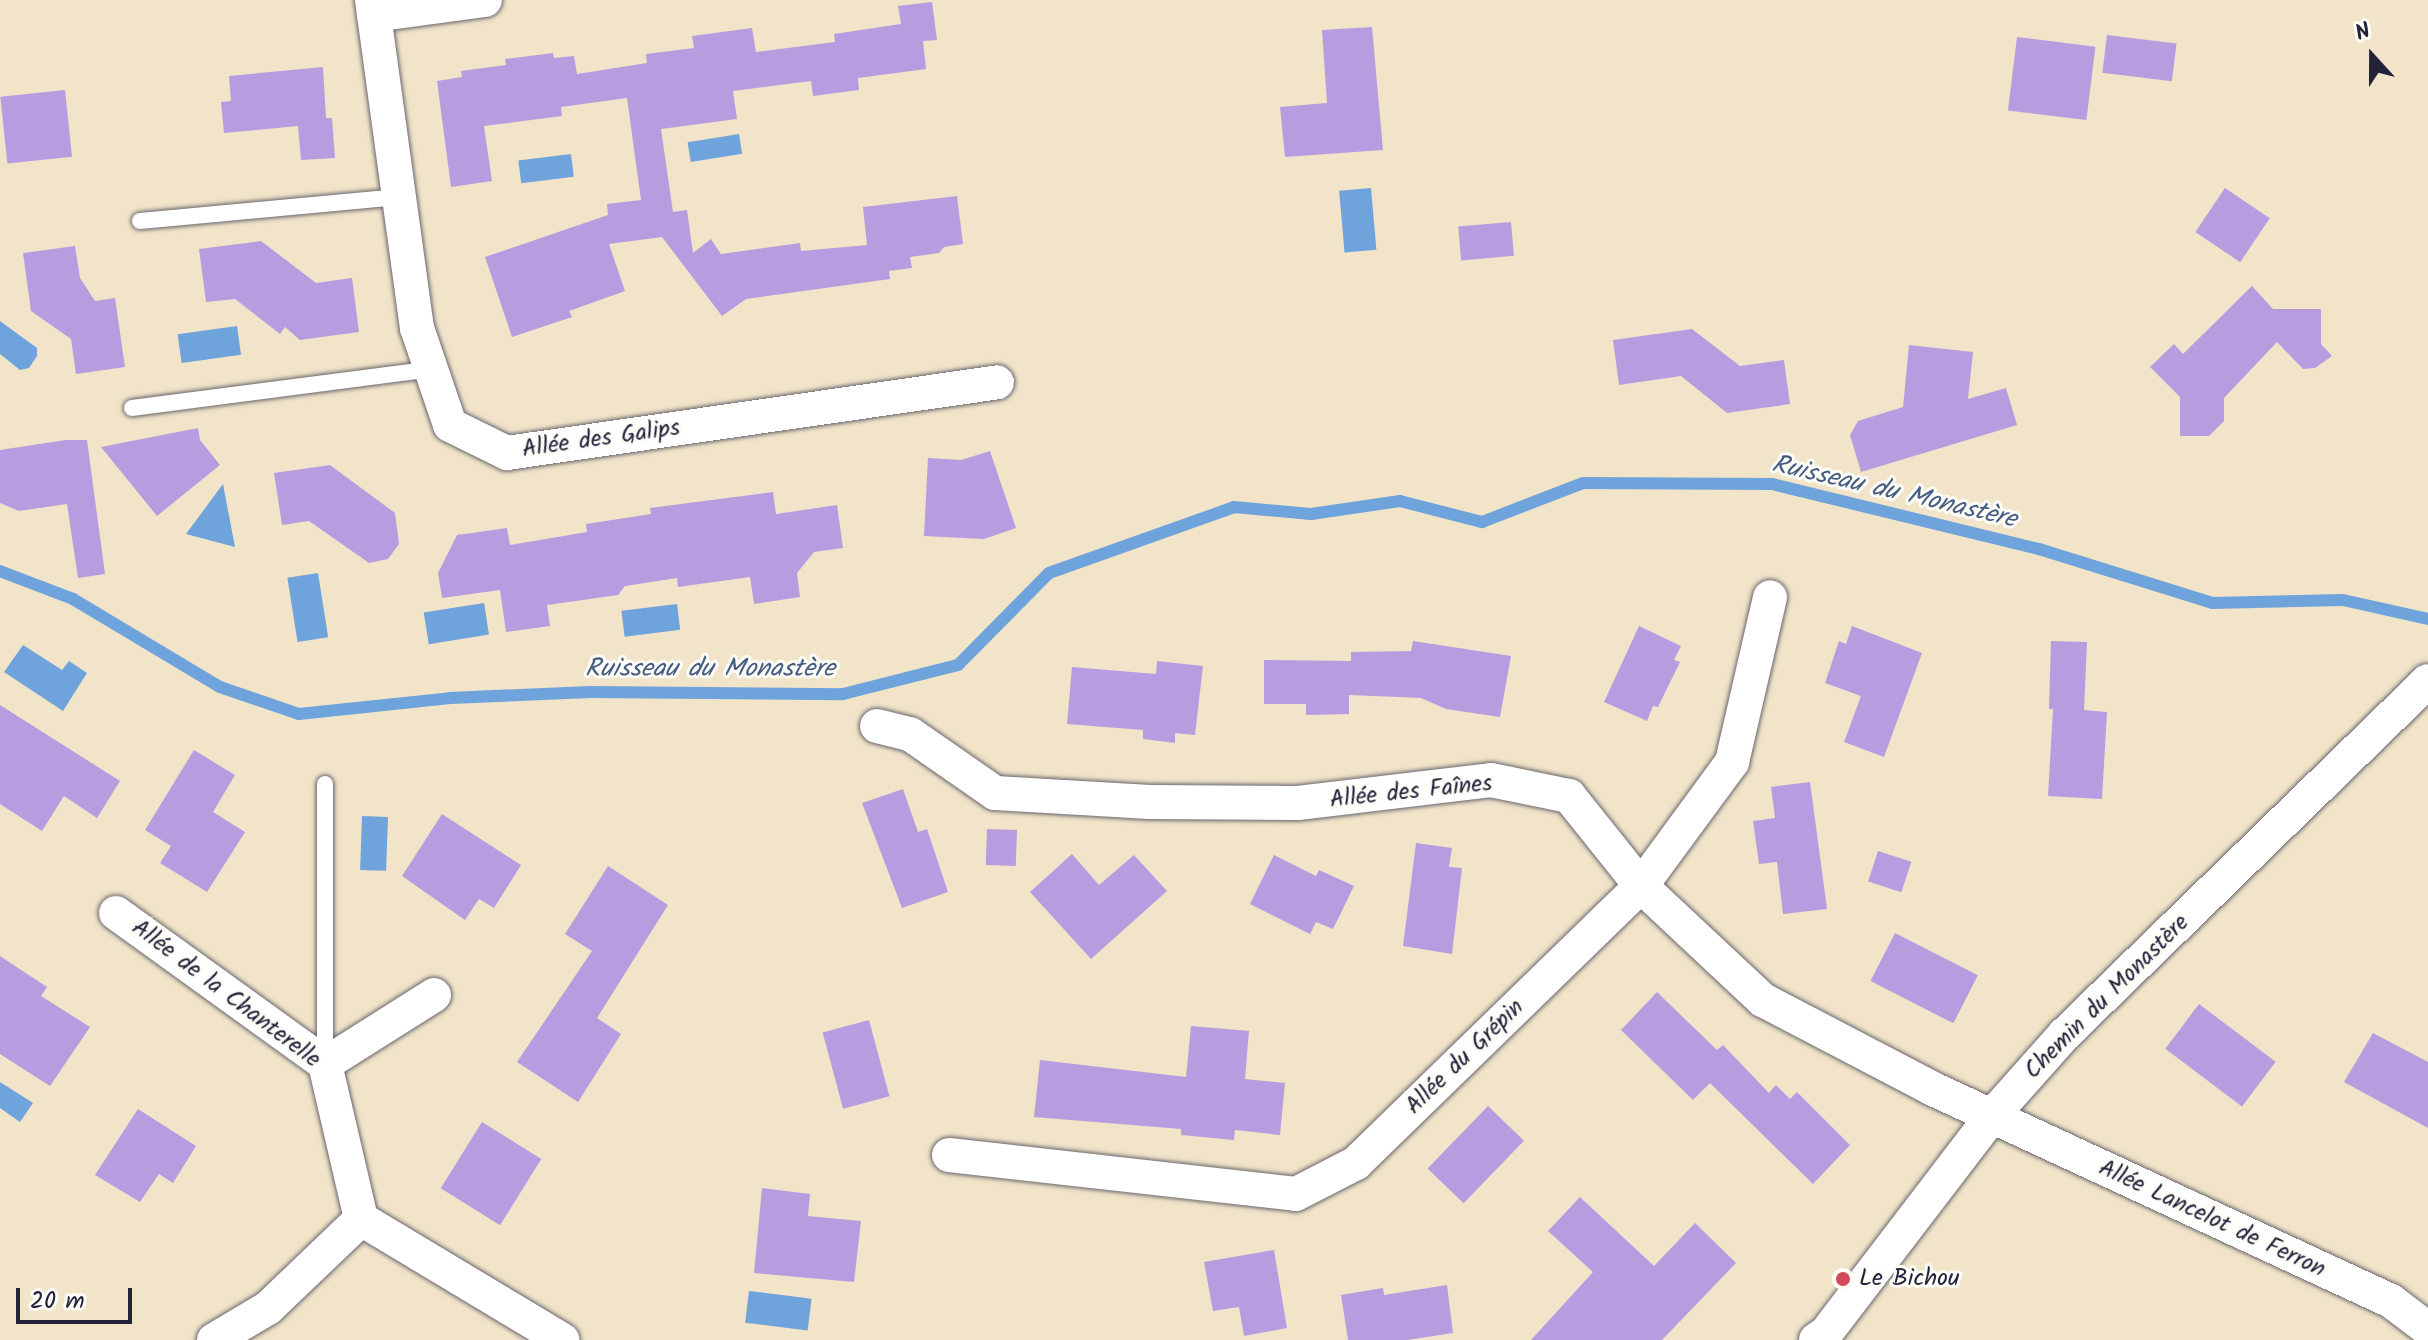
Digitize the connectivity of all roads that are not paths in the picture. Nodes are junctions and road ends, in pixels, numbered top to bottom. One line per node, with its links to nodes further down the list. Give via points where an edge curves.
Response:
1 (485, 0): 2 (street)
2 (373, 7): 3 (street, Allée des Galips)
3 (399, 197): 4 (lane); 5 (street, Allée des Galips, via 417,328)
4 (140, 221)
5 (431, 369): 6 (street, Allée des Galips, via 450,425 507,453); 7 (lane)
6 (997, 382)
7 (132, 408)
8 (1770, 597): 12 (street, Allée du Grépin, via 1732,762)
9 (2428, 681): 16 (street, Chemin du Monastère, via 2065,1034)
10 (877, 726): 12 (street, Allée des Faînes, via 910,734 995,793 1298,803 1491,780 1569,796)
11 (325, 784): 15 (lane)
12 (1641, 886): 16 (street, Allée des Faînes, via 1763,1000); 17 (street, Allée du Grépin, via 1356,1163 1296,1194)
13 (116, 913): 15 (street, Allée de la Chanterelle)
14 (434, 995): 15 (street)
15 (325, 1064): 18 (street, Allée de la Chanterelle)
16 (1991, 1117): 19 (street, Allée Lancelot de Ferron, via 2391,1301); 22 (street, Chemin du Monastère)
17 (949, 1155)
18 (361, 1219): 20 (street, via 268,1308); 21 (street)
19 (2428, 1329)
20 (214, 1340)
21 (562, 1340)
22 (1816, 1340)

